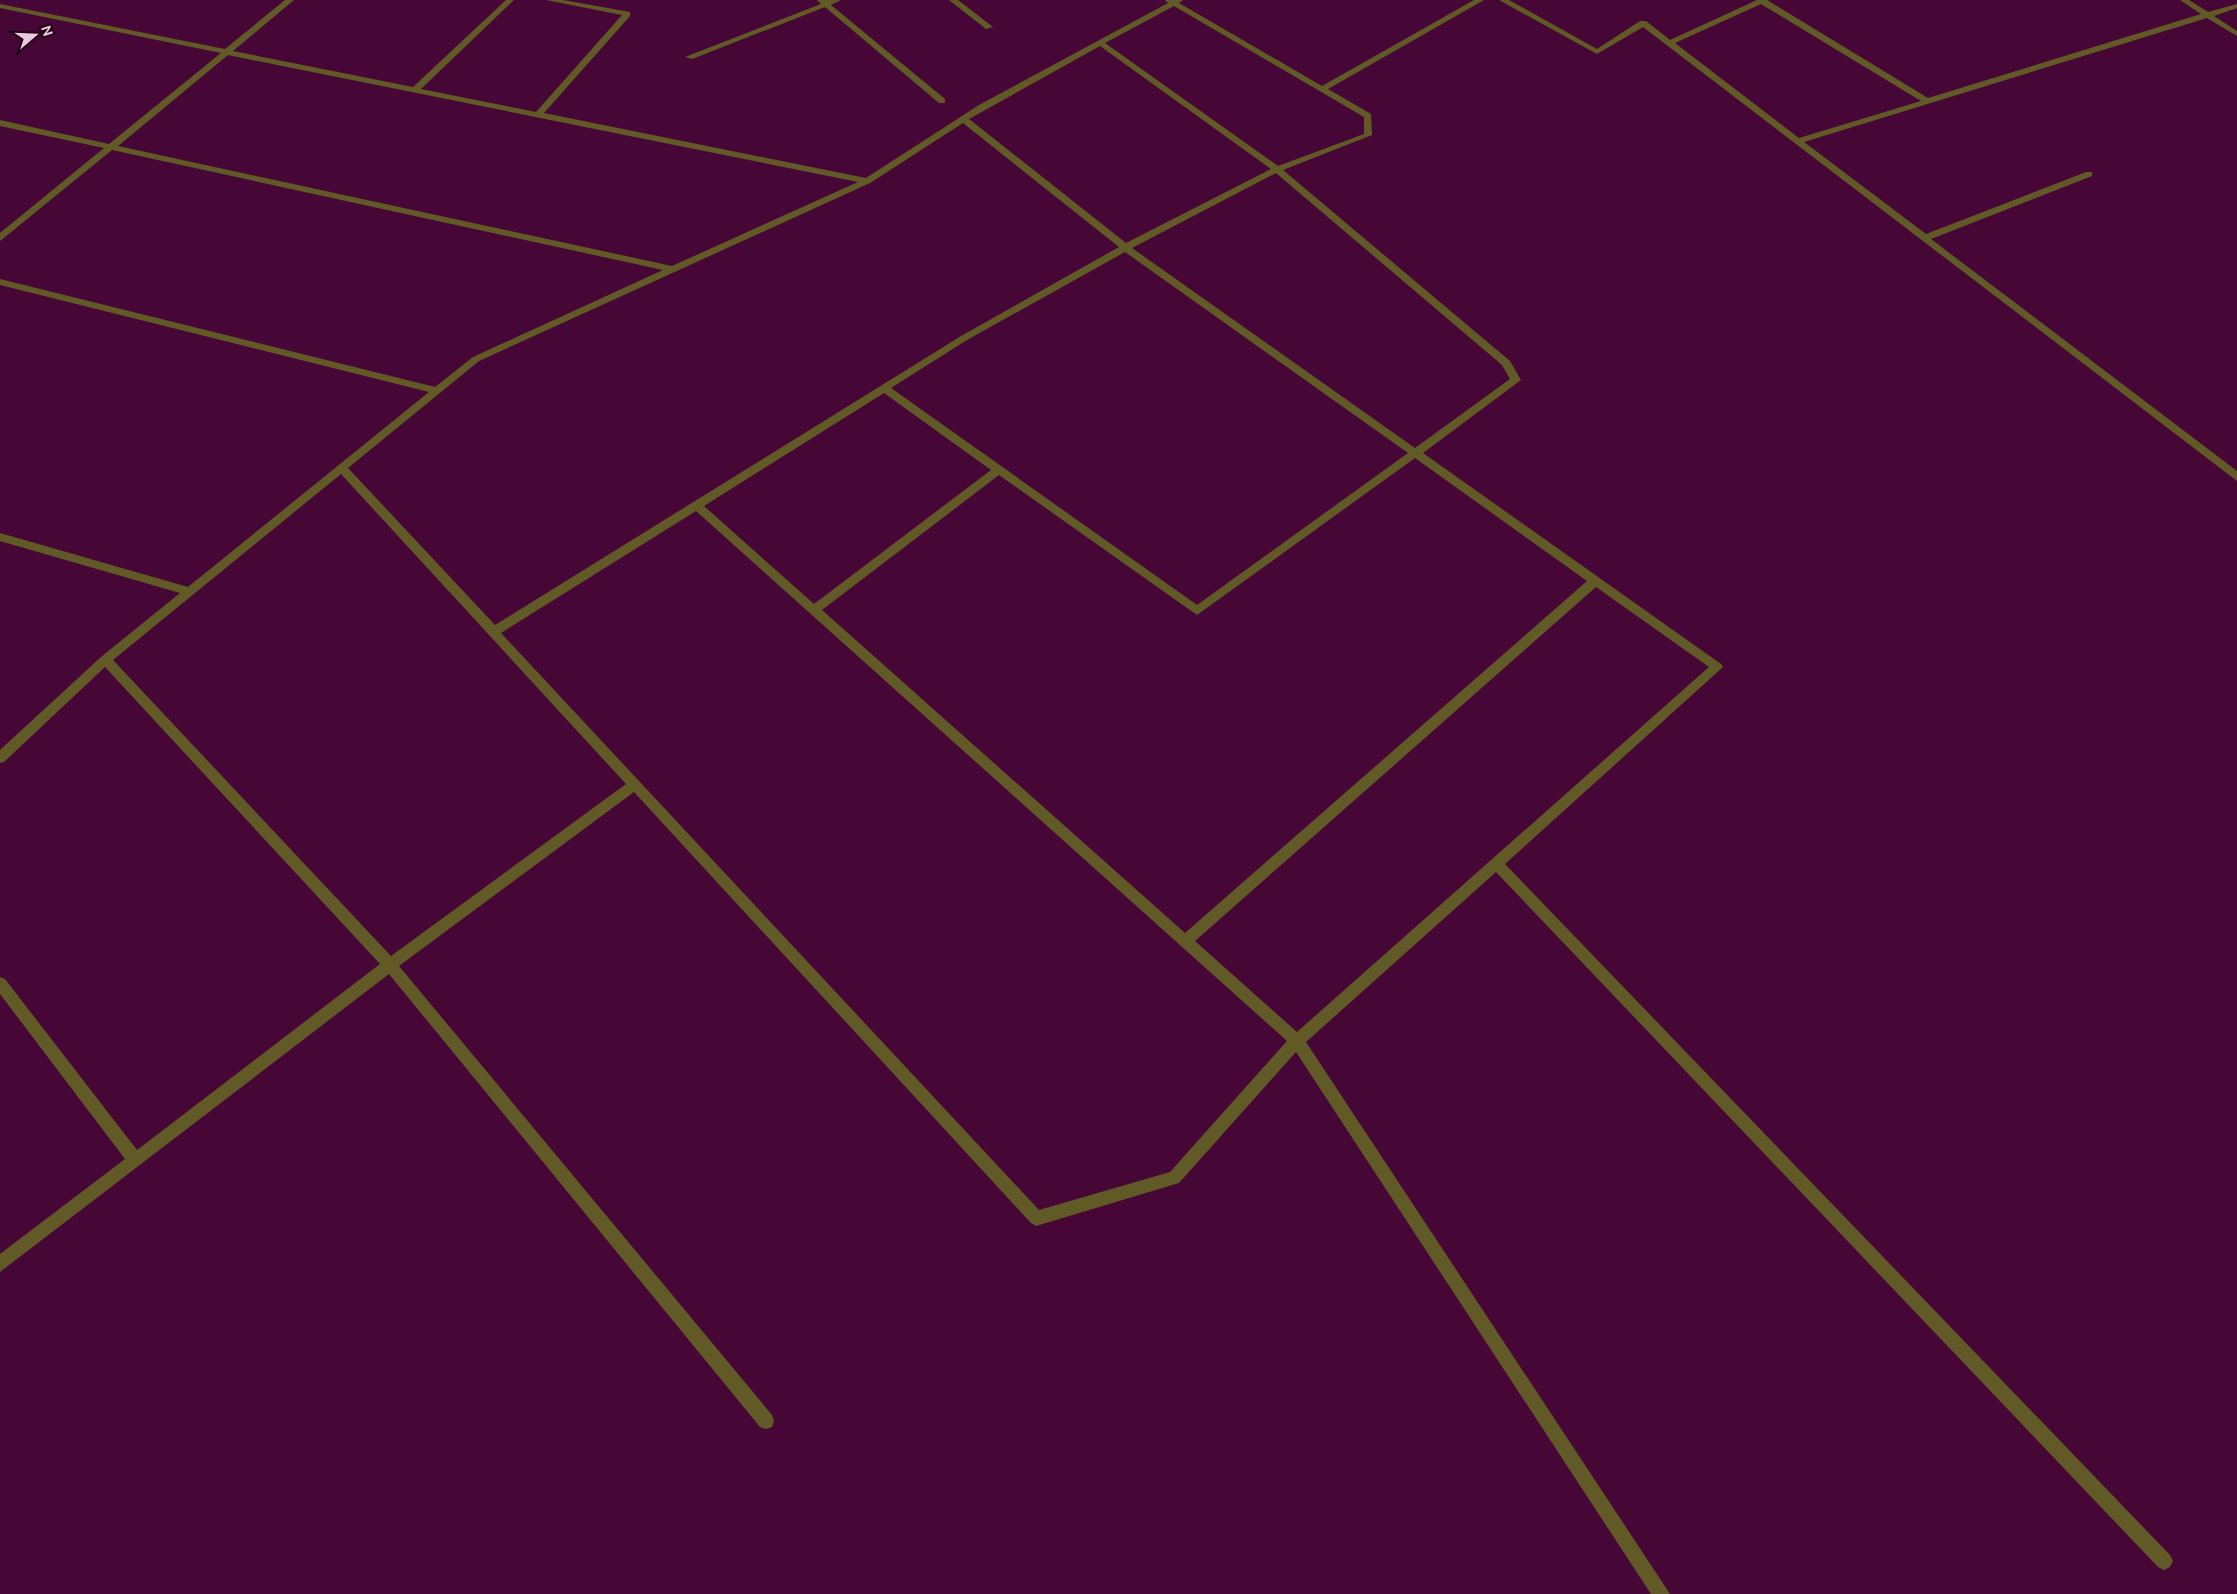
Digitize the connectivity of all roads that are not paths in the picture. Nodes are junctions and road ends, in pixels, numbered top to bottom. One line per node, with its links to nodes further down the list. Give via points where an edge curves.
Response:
1 (290, 0): 19 (street)
2 (510, 0): 22 (street)
3 (550, 0): 25 (street, via 627,14)
4 (837, 0): 11 (street)
5 (953, 0): 15 (street)
6 (1480, 0): 21 (street)
7 (1503, 0): 17 (street, via 1596,52 1643,23)
8 (1762, 0): 17 (street); 24 (street)
9 (2184, 0): 14 (street)
10 (1174, 1): 18 (street); 21 (street)
11 (823, 2): 20 (street); 23 (street)
12 (0, 6): 19 (street)
13 (2237, 6): 14 (street)
14 (2208, 15): 16 (street); 24 (street)
15 (989, 27)
16 (2237, 34)
17 (1669, 42): 28 (street)
18 (1100, 43): 26 (street); 30 (street)
19 (228, 51): 22 (street); 29 (street)
20 (690, 57)
21 (1322, 89): 30 (street, via 1368,116 1368,135)
22 (415, 90): 25 (street)
23 (942, 101)
24 (1927, 101): 28 (street)
25 (538, 115): 32 (street)
26 (964, 119): 32 (street); 35 (street)
27 (0, 123): 29 (street)
28 (1798, 141): 34 (street)
29 (111, 147): 33 (street); 36 (street)
30 (1277, 169): 35 (street); 40 (street, via 1506,363 1516,380)
31 (2089, 174): 34 (street)
32 (868, 181): 36 (street)
33 (0, 238)
34 (1925, 238): 43 (street)
35 (1126, 248): 38 (street, via 964,338); 40 (street)
36 (672, 269): 39 (street, via 476,359)
37 (0, 282): 39 (street)
38 (884, 388): 42 (street); 44 (street)
39 (438, 391): 41 (street)
40 (1415, 453): 42 (street, via 1197,611); 46 (street)
41 (343, 469): 47 (street); 49 (street)
42 (998, 471): 48 (street)
43 (2237, 477)
44 (696, 505): 48 (street); 49 (street)
45 (0, 537): 47 (street)
46 (1595, 581): 53 (street, via 1717,667); 54 (street)
47 (191, 592): 50 (street)
48 (814, 610): 54 (street)
49 (493, 632): 52 (street)
50 (105, 660): 51 (street); 55 (street)
51 (0, 758)
52 (634, 784): 55 (street); 57 (street, via 1036,1218 1174,1178)
53 (1496, 863): 57 (street); 61 (street)
54 (1185, 941): 57 (street)
55 (390, 965): 58 (street); 60 (street)
56 (0, 983): 58 (street)
57 (1297, 1041): 62 (street)
58 (135, 1160): 59 (street)
59 (0, 1264)
60 (766, 1421)
61 (2164, 1561)
62 (1661, 1594)

